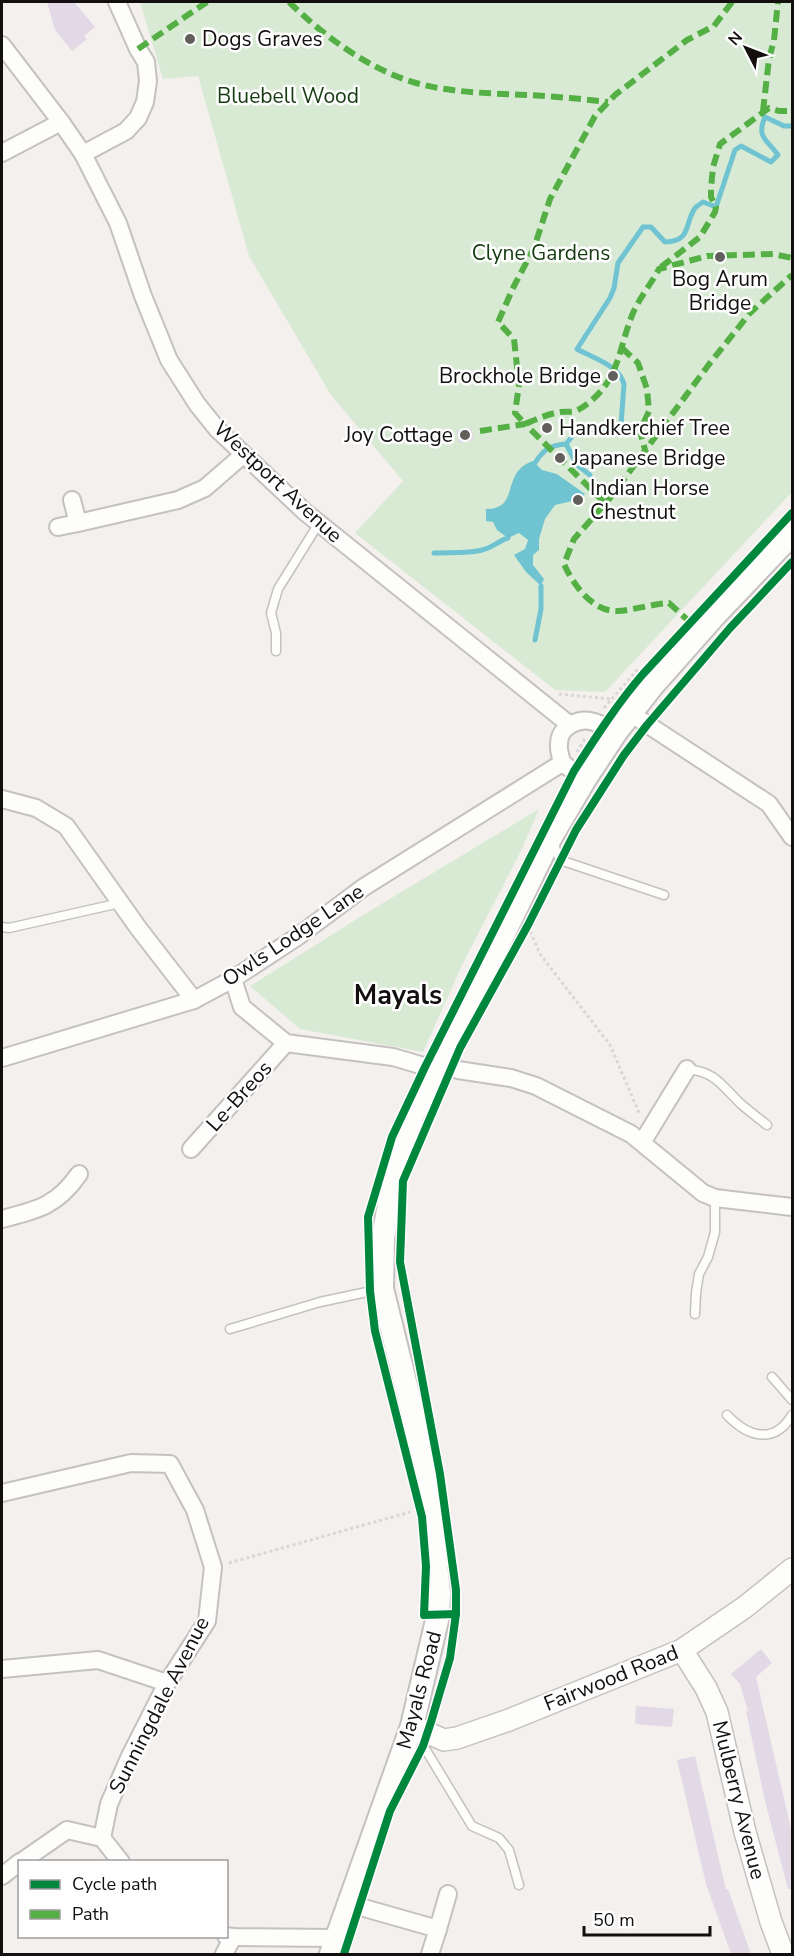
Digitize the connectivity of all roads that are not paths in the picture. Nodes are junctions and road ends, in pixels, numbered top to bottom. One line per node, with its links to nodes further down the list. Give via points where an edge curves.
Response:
1 (117, 2): 5 (street, via 146,62 145,102 126,131)
2 (2, 45): 3 (street, Westport Avenue)
3 (61, 122): 4 (street); 5 (street, Westport Avenue)
4 (2, 153)
5 (83, 154): 6 (street, Westport Avenue, via 118,223 169,360 217,429)
6 (243, 455): 8 (street, via 205,488 178,500); 9 (street, Westport Avenue)
7 (72, 500): 8 (street)
8 (78, 522): 10 (street)
9 (319, 523): 12 (lane, via 278,589 271,613); 14 (street, Westport Avenue)
10 (58, 527)
11 (792, 534): 13 (main road, Mayals Road)
12 (276, 651)
13 (630, 713): 15 (main road, Mayals Road); 18 (street)
14 (570, 725): 15 (street, via 580,720); 16 (street, via 559,743)
15 (610, 729): 16 (main road, Mayals Road)
16 (574, 771): 20 (main road, Mayals Road); 25 (street, Owls Lodge Lane, via 364,887)
17 (2, 799): 23 (street, via 36,808 66,826)
18 (769, 804): 19 (street); 21 (street)
19 (792, 815)
20 (551, 837): 22 (lane, via 560,860); 29 (main road, Mayals Road)
21 (792, 837)
22 (664, 895)
23 (120, 903): 24 (lane); 26 (street)
24 (2, 927)
25 (233, 979): 26 (street, Owls Lodge Lane); 27 (street, via 242,1007)
26 (194, 1000): 28 (street, Owls Lodge Lane)
27 (286, 1043): 29 (street); 33 (street, Le-Breos)
28 (2, 1058)
29 (439, 1067): 32 (street, via 511,1078 536,1086); 38 (main road, Mayals Road, via 413,1115 396,1166 383,1238)
30 (687, 1069): 31 (lane, via 713,1076); 32 (street)
31 (767, 1125)
32 (637, 1137): 35 (street)
33 (191, 1149)
34 (79, 1174): 37 (street, via 53,1202 39,1210)
35 (715, 1198): 36 (street); 39 (lane, via 715,1232 699,1274)
36 (792, 1207)
37 (2, 1219)
38 (382, 1289): 40 (lane, via 320,1302); 50 (main road, Mayals Road, via 411,1406 430,1506 439,1593 438,1616)
39 (695, 1314)
40 (230, 1329)
41 (772, 1377): 42 (lane)
42 (792, 1400)
43 (727, 1415): 44 (lane, via 748,1433 767,1435 785,1425)
44 (792, 1415)
45 (2, 1493): 49 (street, Sunningdale Avenue, via 131,1463 170,1464 195,1510 213,1567 207,1621)
46 (792, 1569): 47 (street, Fairwood Road)
47 (682, 1650): 50 (street, Fairwood Road, via 458,1738 444,1740); 64 (street, Mulberry Avenue, via 717,1712 745,1832)
48 (2, 1669): 49 (street, via 98,1660)
49 (166, 1683): 51 (street, Sunningdale Avenue, via 109,1804)
50 (412, 1726): 56 (lane, via 472,1827 500,1838 509,1850); 58 (main road, Mayals Road)
51 (102, 1838): 52 (street, via 67,1830); 53 (street)
52 (23, 1860)
53 (119, 1860)
54 (18, 1863): 55 (street)
55 (2, 1875)
56 (519, 1885)
57 (448, 1894): 59 (street)
58 (350, 1904): 59 (street); 61 (main road, Mayals Road)
59 (438, 1929): 63 (street)
60 (230, 1936): 61 (street); 62 (street)
61 (334, 1946)
62 (224, 1954)
63 (430, 1954)
64 (783, 1954)

